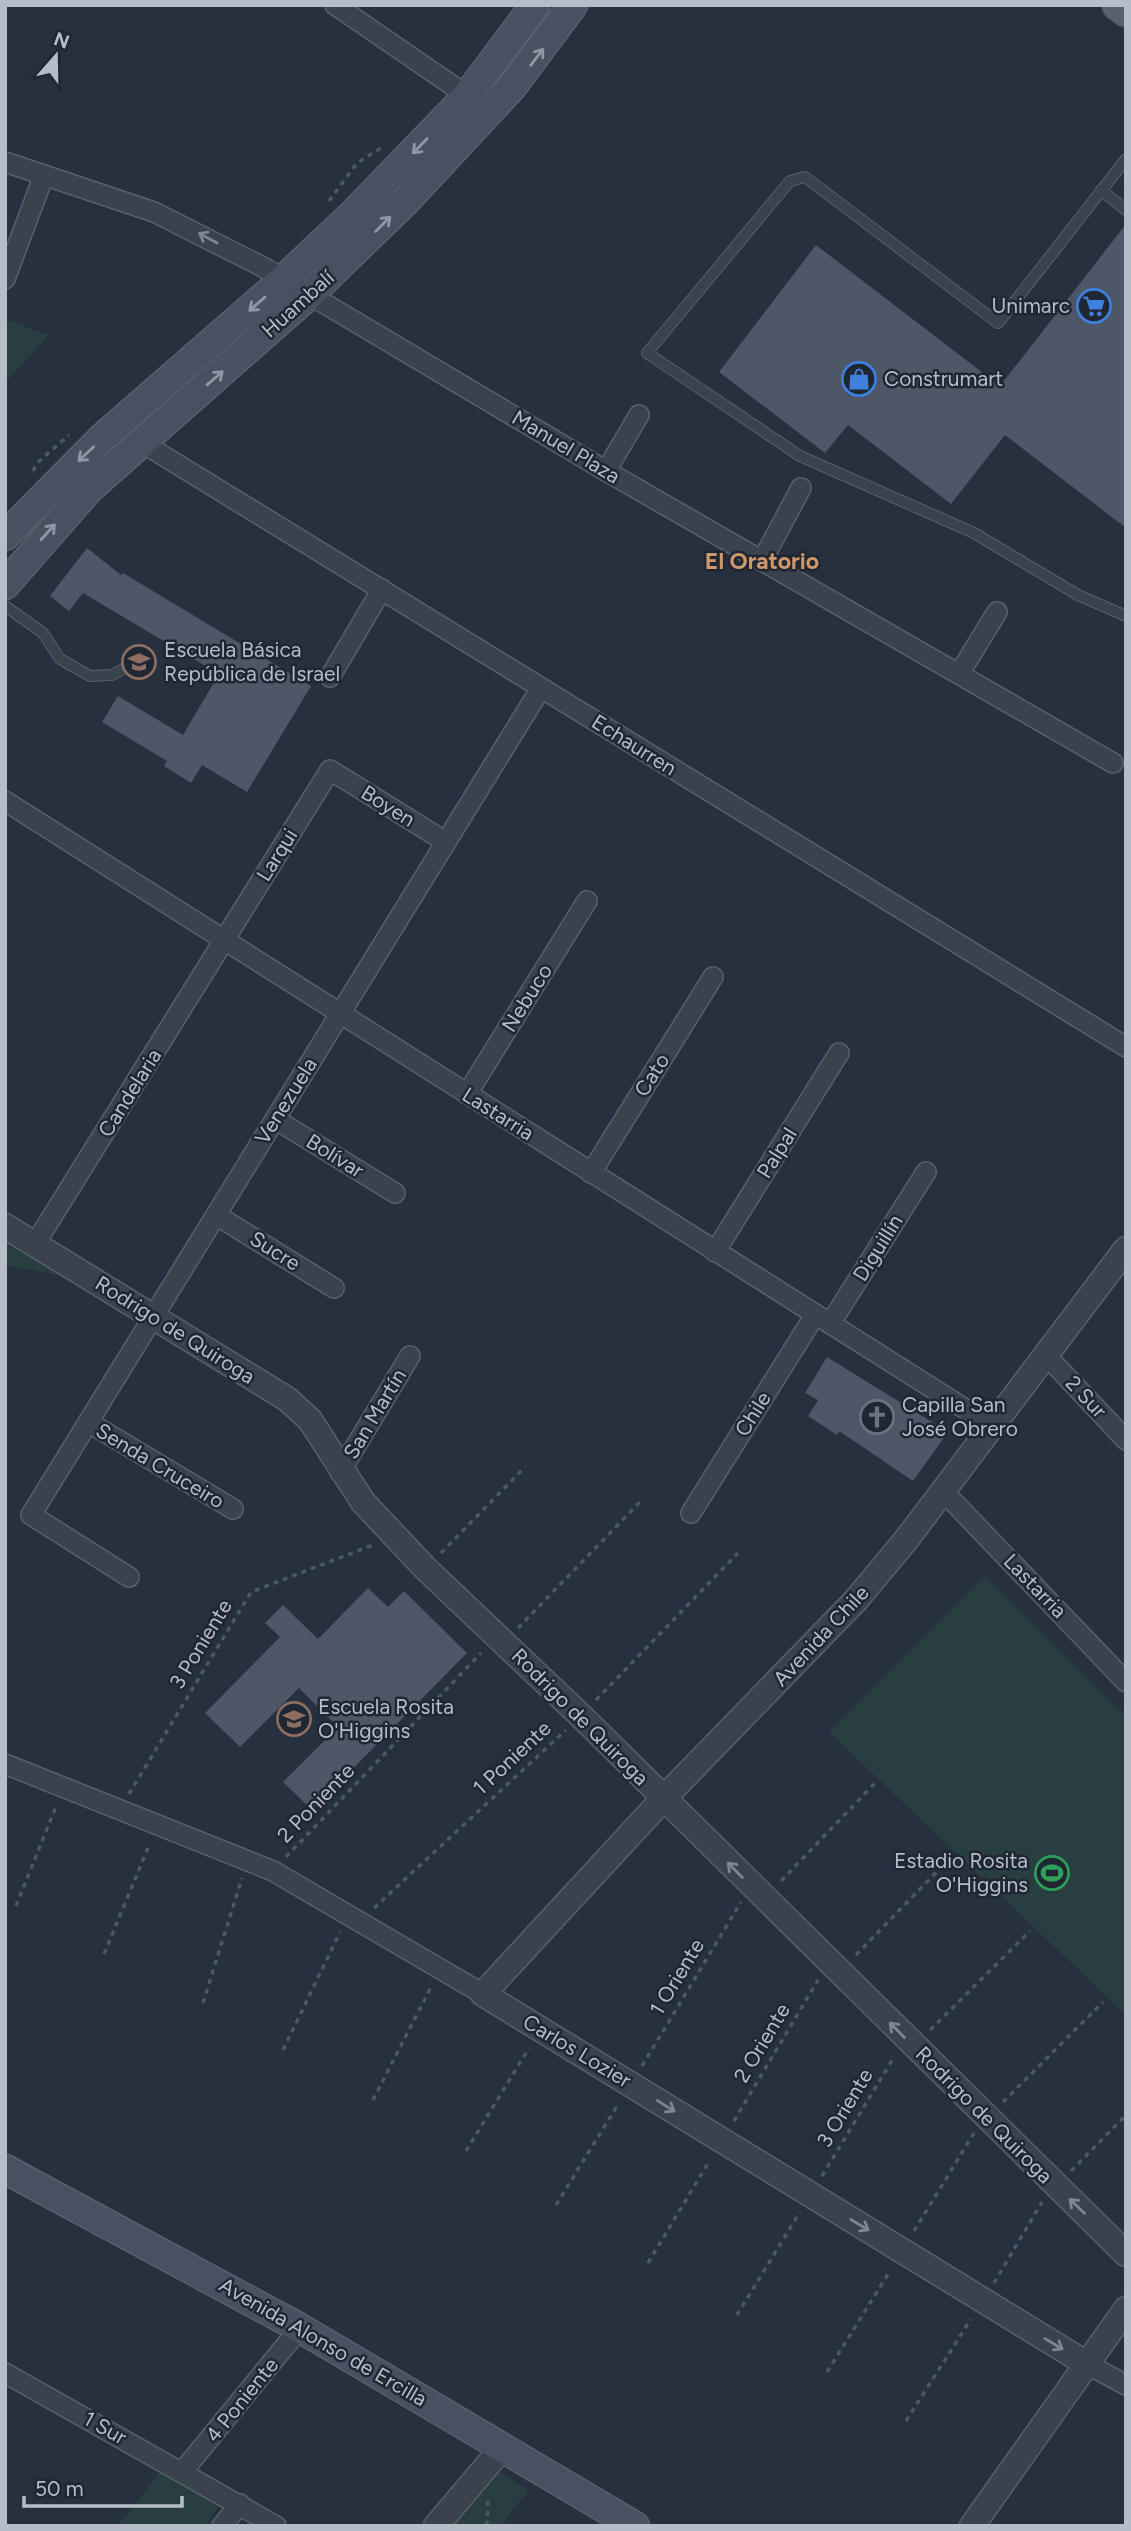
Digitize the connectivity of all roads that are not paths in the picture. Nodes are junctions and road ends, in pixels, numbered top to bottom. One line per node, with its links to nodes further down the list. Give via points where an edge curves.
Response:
1 (335, 5): 6 (street)
2 (535, 5): 6 (main road, Huambalí)
3 (573, 5): 7 (main road, Huambalí, one-way to 3)
4 (1118, 5): 5 (main road)
5 (1126, 11)
6 (467, 96): 7 (street); 14 (main road, Huambalí, one-way to 14)
7 (491, 111): 15 (main road, Huambalí, one-way to 7)
8 (1126, 159): 11 (lane)
9 (5, 162): 10 (street, Manuel Plaza)
10 (44, 175): 13 (street); 14 (street, Manuel Plaza, one-way to 10, via 197,232)
11 (1101, 190): 12 (lane); 26 (lane, via 998,323 805,177 790,181 647,354 800,456 974,533 1087,600)
12 (1126, 210)
13 (5, 279)
14 (284, 279): 15 (street, Manuel Plaza); 20 (main road, Huambalí, one-way to 20, via 102,438)
15 (310, 294): 17 (main road, Huambalí, one-way to 15); 18 (street, Manuel Plaza)
16 (639, 415): 18 (street)
17 (141, 442): 22 (main road, Huambalí, one-way to 17, via 64,515); 23 (street, Echaurren)
18 (606, 471): 21 (street, Manuel Plaza)
19 (801, 488): 21 (street)
20 (5, 536)
21 (762, 561): 28 (street, Manuel Plaza)
22 (5, 585)
23 (382, 589): 29 (street); 30 (street, Echaurren)
24 (5, 606): 27 (lane, via 43,634 60,659 90,676 112,675)
25 (996, 612): 28 (street)
26 (1126, 616)
27 (138, 661)
28 (959, 674): 31 (street, Manuel Plaza)
29 (330, 677)
30 (541, 688): 34 (street, Venezuela); 39 (street, Echaurren)
31 (1113, 763)
32 (330, 770): 34 (street, Boyen); 36 (street, Larqui)
33 (5, 801): 36 (street, Lastarria)
34 (446, 842): 38 (street, Venezuela)
35 (587, 901): 41 (street, Nebuco)
36 (224, 941): 38 (street, Lastarria); 48 (street, Candelaria)
37 (713, 977): 44 (street, Cato)
38 (340, 1014): 41 (street, Lastarria); 42 (street, Venezuela)
39 (1126, 1047)
40 (839, 1053): 50 (street, Palpal)
41 (467, 1094): 44 (street, Lastarria)
42 (275, 1119): 45 (street, Bolívar); 46 (street, Venezuela)
43 (926, 1172): 53 (street, Diguillín)
44 (591, 1173): 50 (street, Lastarria)
45 (395, 1193)
46 (216, 1215): 51 (street, Sucre); 52 (street, Venezuela)
47 (5, 1226): 48 (street, Rodrigo de Quiroga)
48 (36, 1244): 52 (street, Rodrigo de Quiroga)
49 (1126, 1249): 54 (street, Avenida Chile)
50 (715, 1252): 53 (street, Lastarria)
51 (334, 1288)
52 (153, 1316): 56 (street, Venezuela); 59 (street, Rodrigo de Quiroga, via 296,1405)
53 (823, 1320): 57 (street, Lastarria); 62 (street, Chile)
54 (1046, 1355): 57 (street, Avenida Chile); 58 (street, 2 Sur)
55 (410, 1356): 59 (street, San Martín)
56 (88, 1422): 61 (street, Senda Cruceiro); 63 (street, Venezuela, via 31,1515)
57 (992, 1426): 60 (street, Avenida Chile)
58 (1126, 1440)
59 (340, 1472): 66 (street, Rodrigo de Quiroga, via 426,1569)
60 (943, 1490): 64 (street, Lastarria); 66 (street, Avenida Chile, via 830,1629)
61 (233, 1509)
62 (691, 1513)
63 (130, 1577)
64 (1126, 1682)
65 (5, 1764): 67 (street, Carlos Lozier, via 273,1871)
66 (663, 1800): 67 (street, Avenida Chile); 69 (street, Rodrigo de Quiroga, one-way to 66)
67 (483, 1994): 72 (street, Carlos Lozier, one-way to 72)
68 (5, 2169): 71 (main road, Avenida Alonso de Ercilla)
69 (1126, 2254)
70 (1126, 2309): 72 (street)
71 (300, 2328): 75 (main road, Avenida Alonso de Ercilla); 76 (street, 4 Poniente)
72 (1087, 2364): 74 (street, Carlos Lozier); 82 (street)
73 (5, 2373): 76 (street, 1 Sur)
74 (1126, 2385)
75 (503, 2447): 80 (street); 81 (main road, Avenida Alonso de Ercilla)
76 (183, 2472): 77 (street, 1 Sur)
77 (240, 2504): 78 (street); 79 (street, 1 Sur)
78 (222, 2526)
79 (276, 2526)
80 (436, 2526)
81 (635, 2526)
82 (972, 2526)

